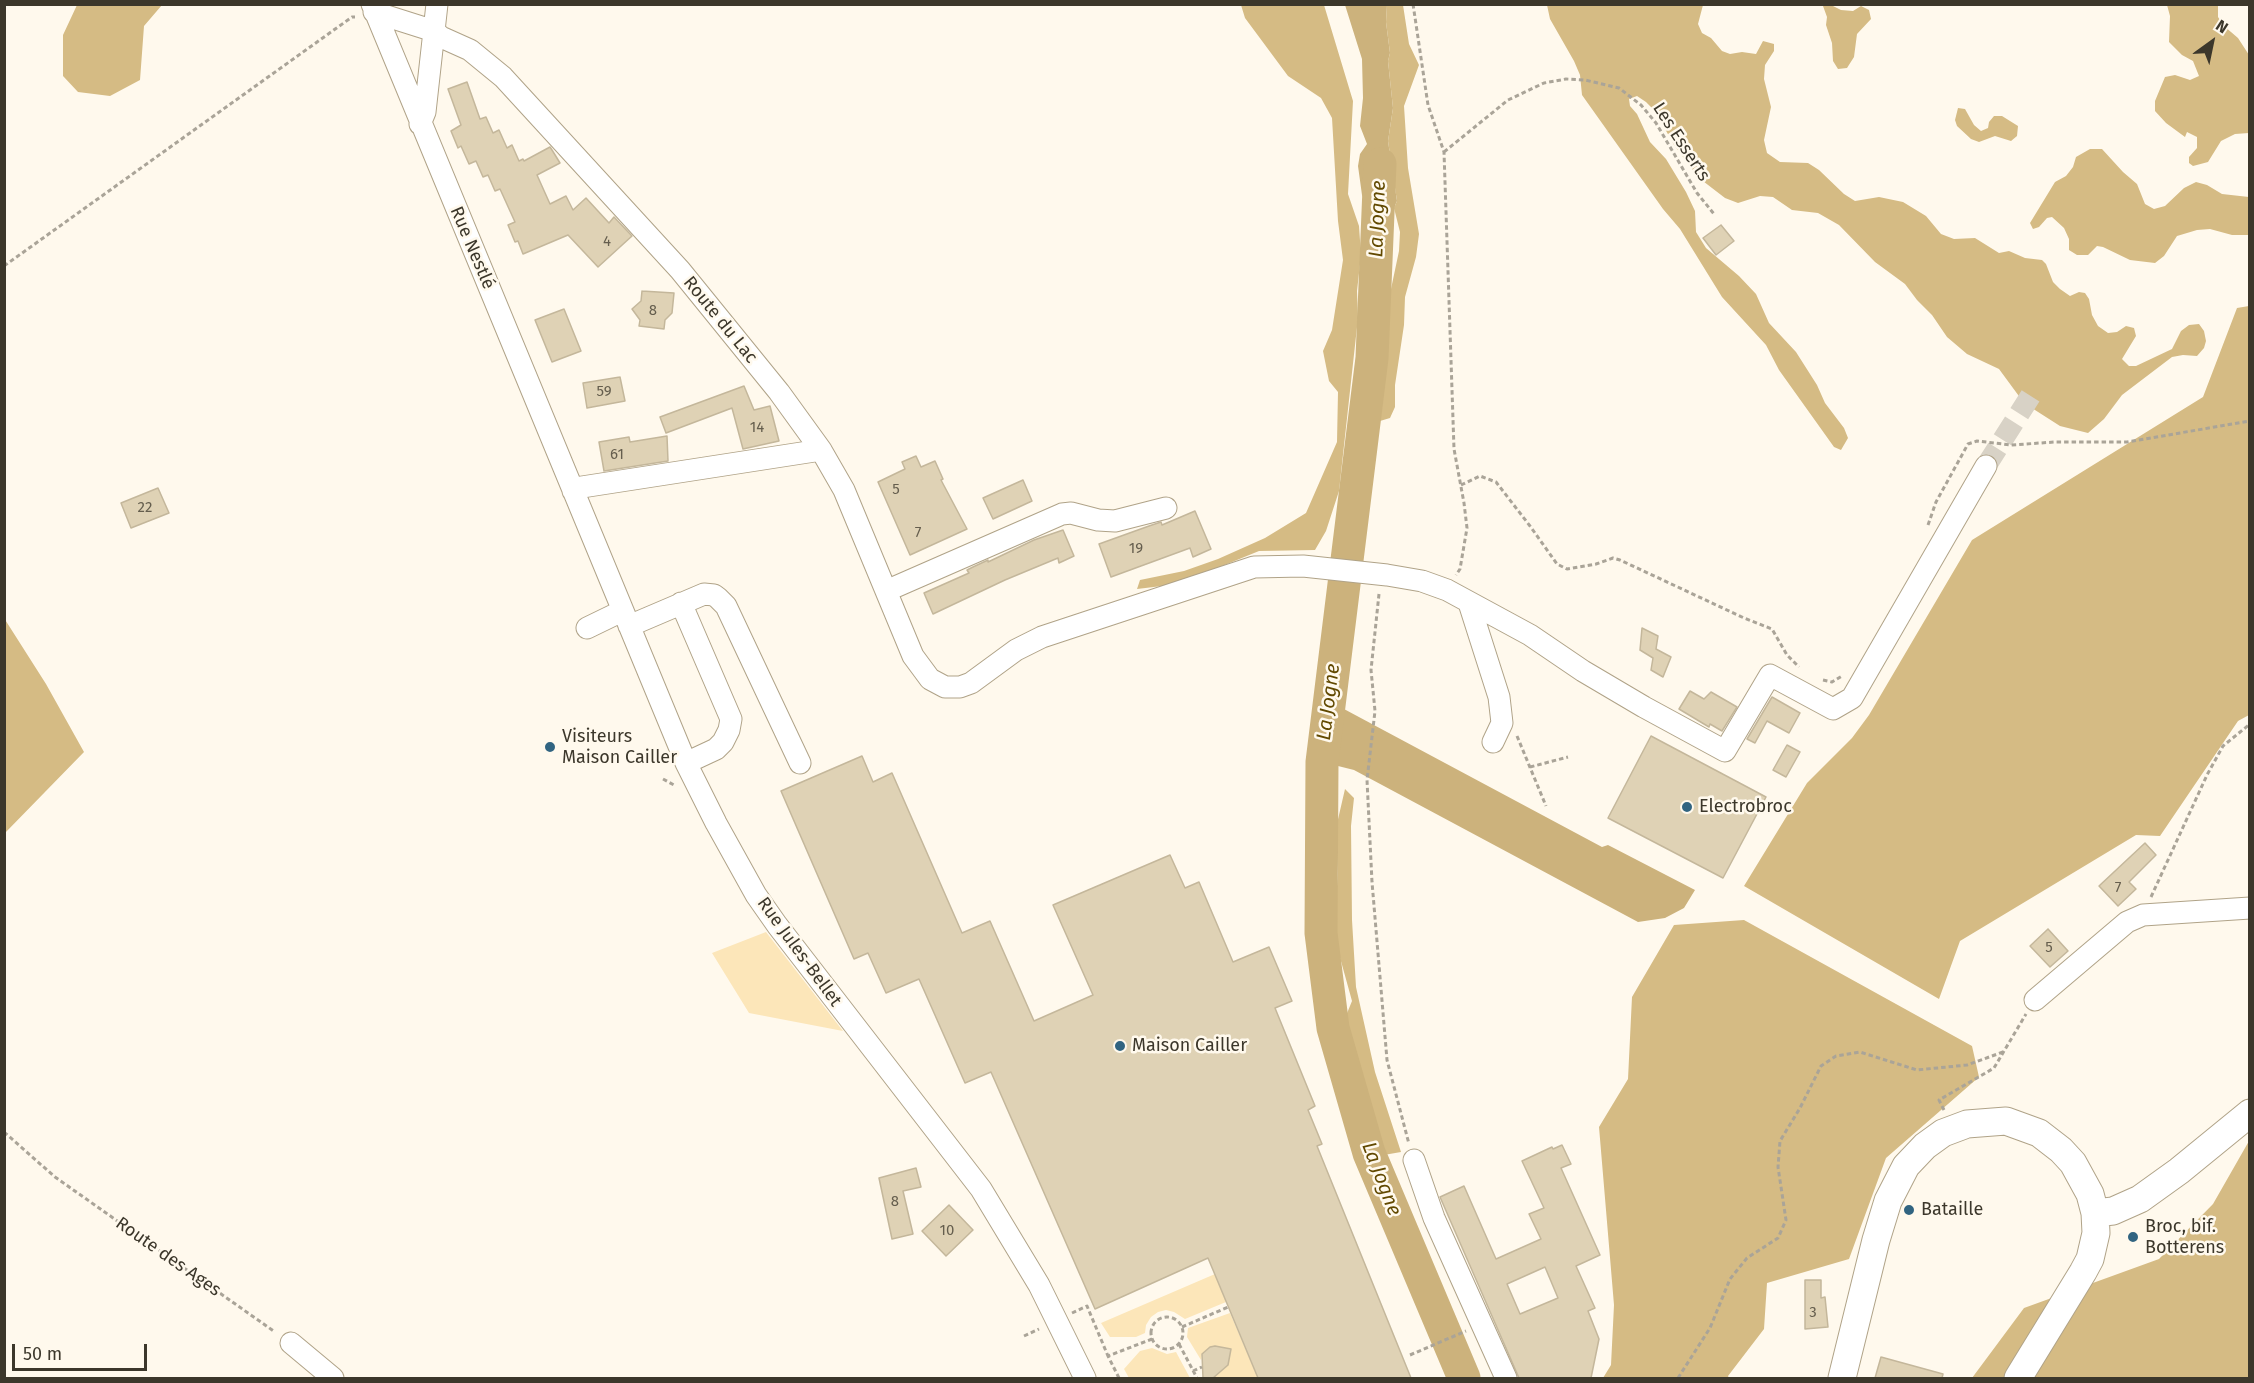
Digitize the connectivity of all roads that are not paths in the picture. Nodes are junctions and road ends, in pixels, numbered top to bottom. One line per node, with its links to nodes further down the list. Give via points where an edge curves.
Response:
1 (436, 4): 3 (street)
2 (368, 12): 3 (street, Route du Lac); 4 (street, Rue Nestlé)
3 (434, 31): 4 (street, via 425,111); 5 (street, Route du Lac, via 470,50 533,108 680,270)
4 (420, 124): 7 (street, Rue Nestlé)
5 (821, 450): 7 (street); 9 (street, Route du Lac, via 844,490)
6 (1986, 466): 11 (street, via 1852,698 1833,709 1770,675 1725,751)
7 (573, 491): 12 (street, Rue Jules-Bellet)
8 (1166, 508): 9 (street, via 1114,521 1062,514)
9 (886, 591): 11 (street, Route du Lac, via 920,667 930,679 945,687 971,683 1016,650 1042,637 1254,567 1303,566 1387,575 1422,581)
10 (681, 603): 12 (street); 15 (street, via 731,719 729,730 716,749); 16 (street, via 704,594 722,600)
11 (1469, 603): 14 (street, via 1496,686 1502,723)
12 (625, 618): 13 (street); 15 (street, Rue Jules-Bellet)
13 (587, 628)
14 (1493, 742)
15 (686, 763): 24 (street, Rue Jules-Bellet, via 766,910 981,1189 1035,1277)
16 (800, 763)
17 (2250, 908): 18 (street, via 2143,915 2127,922)
18 (2035, 1000)
19 (2250, 1113): 21 (main road, via 2140,1199 2113,1211)
20 (1414, 1160): 25 (street, via 1434,1218)
21 (2096, 1213): 26 (main road, via 2073,1163 2039,1133 2006,1121 1981,1122 1934,1138 1906,1166 1894,1187 1876,1240); 27 (main road, via 2097,1233 2090,1259)
22 (291, 1343): 23 (street)
23 (333, 1378)
24 (1085, 1378)
25 (1506, 1378)
26 (1842, 1378)
27 (2018, 1378)

